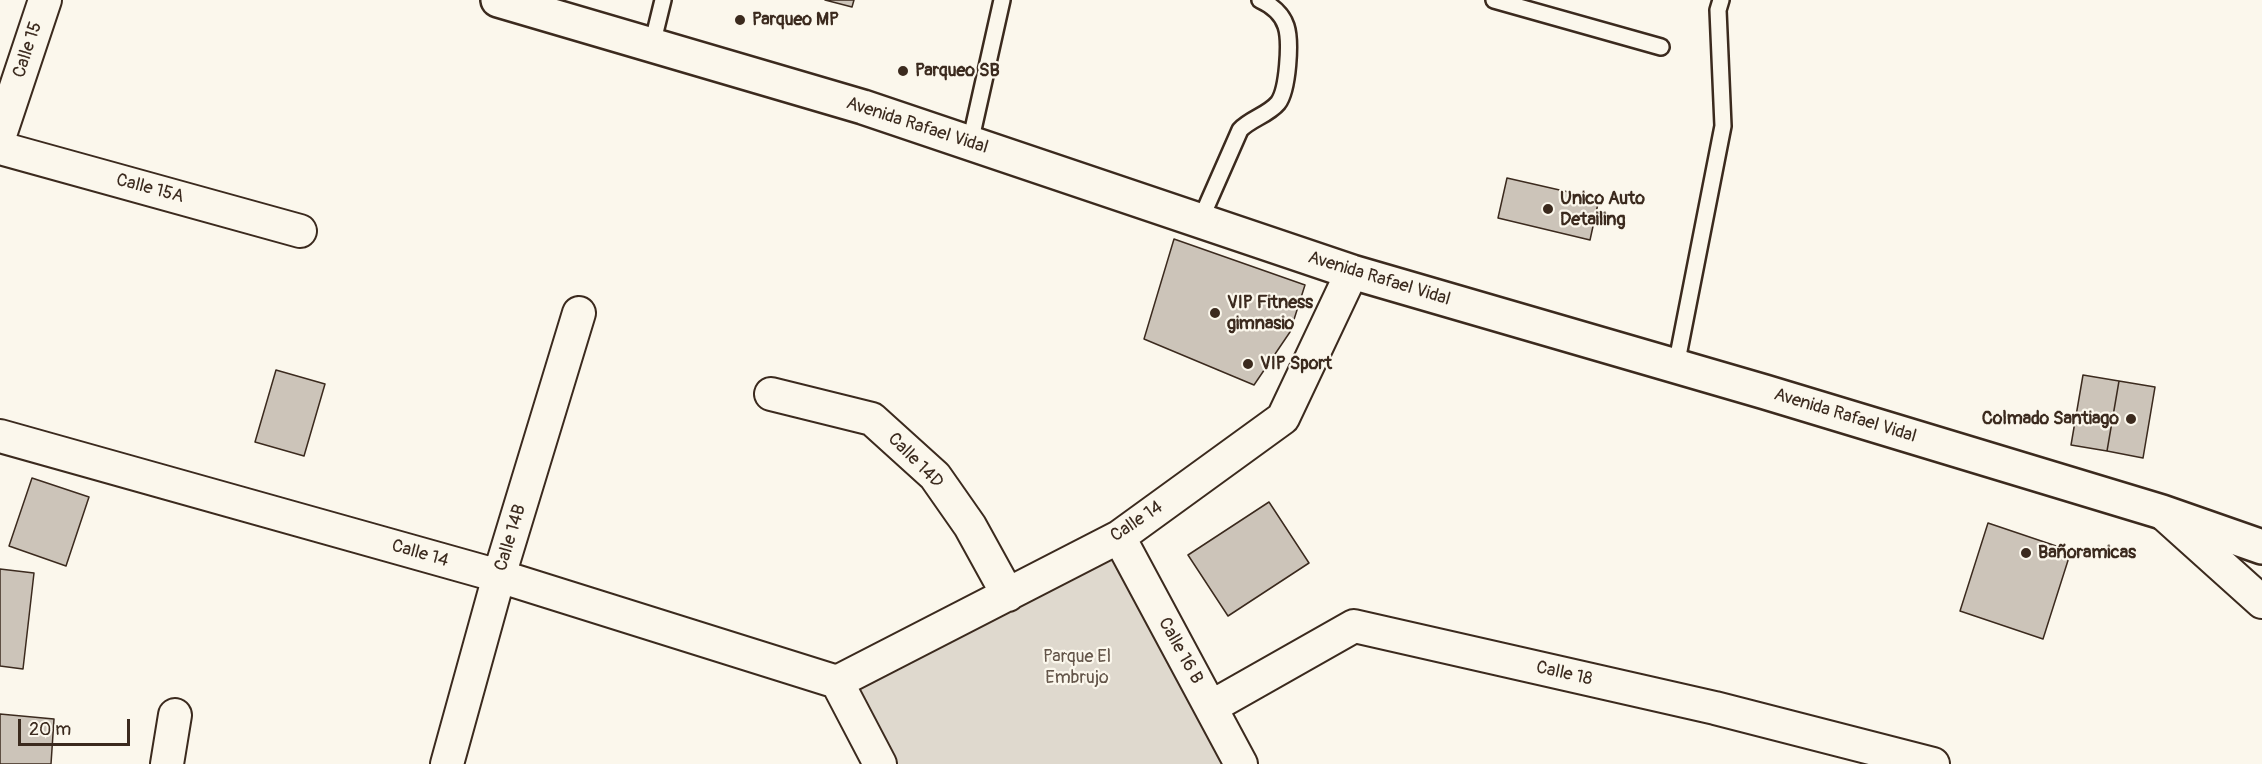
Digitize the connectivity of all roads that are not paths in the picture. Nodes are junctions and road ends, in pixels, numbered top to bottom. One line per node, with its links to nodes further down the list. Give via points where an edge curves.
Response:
1 (45, 0): 11 (street, Calle 15)
2 (498, 0): 9 (main road, Avenida Rafael Vidal)
3 (663, 0): 9 (lane)
4 (1002, 0): 12 (lane)
5 (1260, 0): 14 (lane, via 1273,6 1286,26 1288,63 1284,92 1276,105 1240,130)
6 (1494, 0): 8 (lane)
7 (1721, 0): 18 (lane, via 1718,10 1723,126)
8 (1511, 2): 10 (lane)
9 (652, 45): 12 (main road, Avenida Rafael Vidal)
10 (1661, 47)
11 (0, 135)
12 (970, 143): 14 (main road, Avenida Rafael Vidal)
13 (0, 148): 15 (street, Calle 15A)
14 (1200, 221): 16 (main road, Avenida Rafael Vidal)
15 (300, 231)
16 (1352, 272): 18 (main road, Avenida Rafael Vidal); 22 (street, Calle 14, via 1283,418)
17 (579, 313): 24 (street, Calle 14B)
18 (1676, 366): 21 (main road, Avenida Rafael Vidal)
19 (771, 394): 25 (street, Calle 14D, via 872,419 935,476 970,526)
20 (0, 436): 24 (street, Calle 14)
21 (2162, 512): 23 (main road, Avenida Rafael Vidal); 26 (street)
22 (1119, 537): 25 (street, Calle 14); 28 (street, Calle 16 B)
23 (2262, 547)
24 (499, 576): 27 (street, Calle 14); 31 (street, Calle 14B)
25 (1008, 595): 27 (street, Calle 14)
26 (2262, 602)
27 (837, 682): 32 (street)
28 (1211, 707): 33 (street, Calle 16 B); 34 (street, Calle 18, via 1354,626 1715,708)
29 (175, 715): 30 (street)
30 (167, 764)
31 (447, 764)
32 (880, 764)
33 (1241, 764)
34 (1933, 764)

